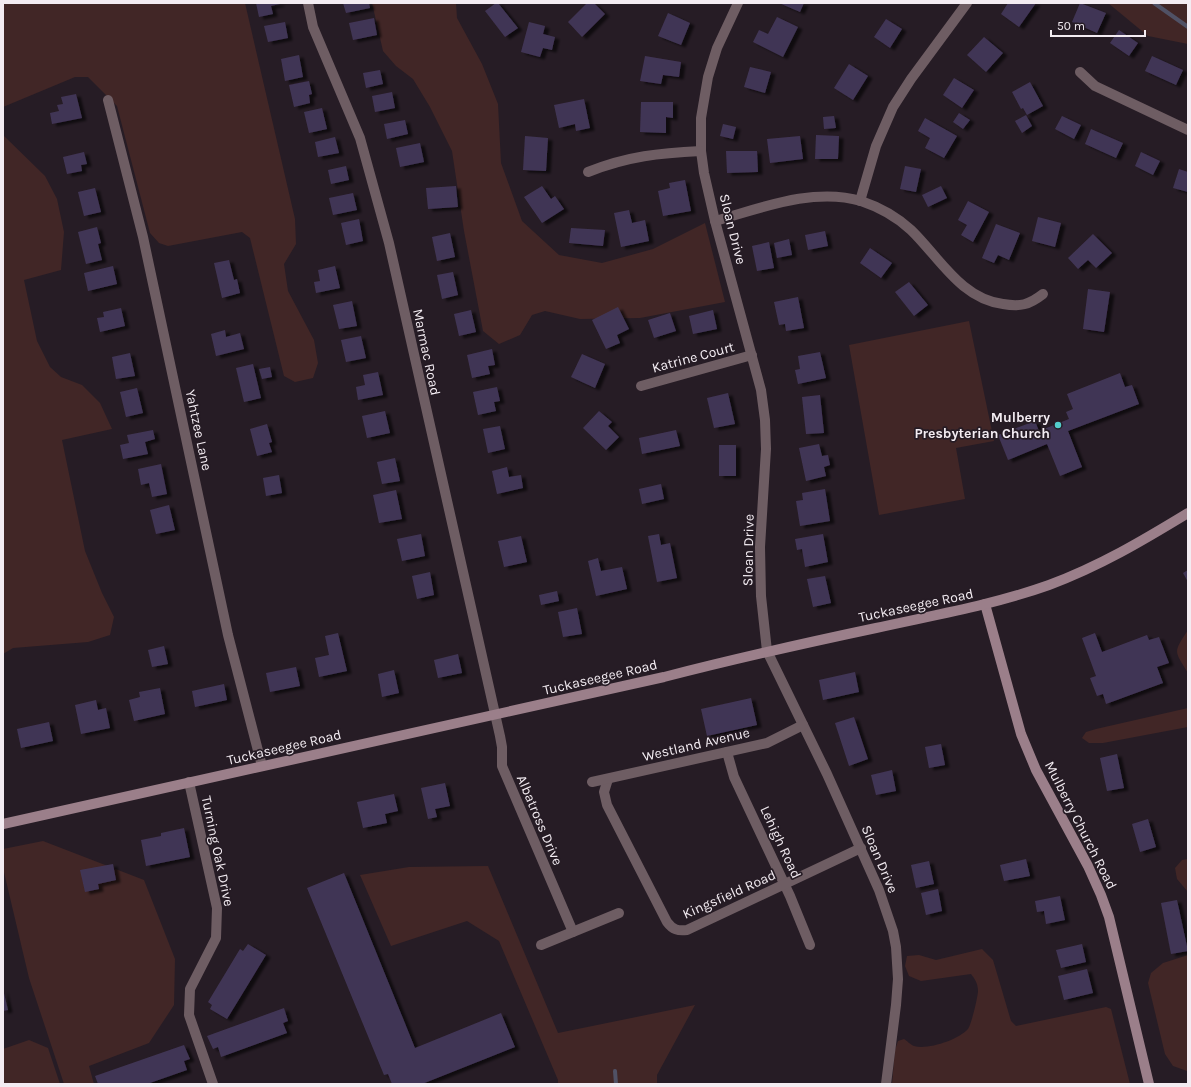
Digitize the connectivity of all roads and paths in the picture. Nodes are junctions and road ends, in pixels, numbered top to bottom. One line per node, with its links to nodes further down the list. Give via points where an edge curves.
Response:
1 (308, 3): 17 (street, Marmac Road, via 313,27 360,138 389,243)
2 (738, 3): 7 (street, Sloan Drive, via 717,48 708,77 701,118)
3 (966, 3): 9 (street, via 893,107 879,140)
4 (1080, 72): 6 (street, via 1095,86)
5 (108, 100): 20 (street, Yahtzee Lane, via 143,237 228,635)
6 (1188, 130)
7 (701, 151): 8 (street, via 652,154 625,159); 10 (street, Sloan Drive)
8 (588, 172)
9 (860, 201): 10 (street, via 844,197 800,198); 11 (street, via 875,206 910,228 964,287 981,298 999,304 1018,306 1034,301)
10 (715, 221): 12 (street, Sloan Drive)
11 (1043, 294)
12 (752, 355): 13 (street, Katrine Court); 16 (street, Sloan Drive, via 765,420 766,449 760,547 761,596)
13 (641, 386)
14 (1188, 513): 15 (street, Tuckaseegee Road, via 1127,549 1084,570 1048,585)
15 (985, 604): 16 (street, Tuckaseegee Road); 33 (street, Mulberry Church Road, via 1021,734 1036,770 1088,866 1104,902)
16 (767, 651): 17 (street, Tuckaseegee Road); 18 (street, Sloan Drive)
17 (494, 715): 20 (street, Tuckaseegee Road); 28 (street, Albatross Drive, via 502,747 502,766)
18 (804, 725): 19 (street, Westland Avenue, via 767,743); 25 (street, Sloan Drive)
19 (727, 752): 21 (street, Westland Avenue); 26 (street, Lehigh Road, via 734,777)
20 (262, 766): 22 (street, Tuckaseegee Road)
21 (608, 778): 23 (street, Westland Avenue); 26 (street, Kingsfield Road, via 604,792 607,805 667,922 674,929 687,930)
22 (189, 782): 24 (street, Tuckaseegee Road); 31 (street, Turning Oak Drive, via 217,908 216,938 189,995 189,1015)
23 (592, 782)
24 (3, 824)
25 (861, 848): 26 (street, Kingsfield Road); 32 (street, Sloan Drive, via 879,890 896,947 898,979)
26 (785, 884): 29 (street, Lehigh Road)
27 (619, 913): 28 (street)
28 (573, 932): 30 (street)
29 (810, 945)
30 (541, 946)
31 (212, 1084)
32 (886, 1084)
33 (1149, 1084)

